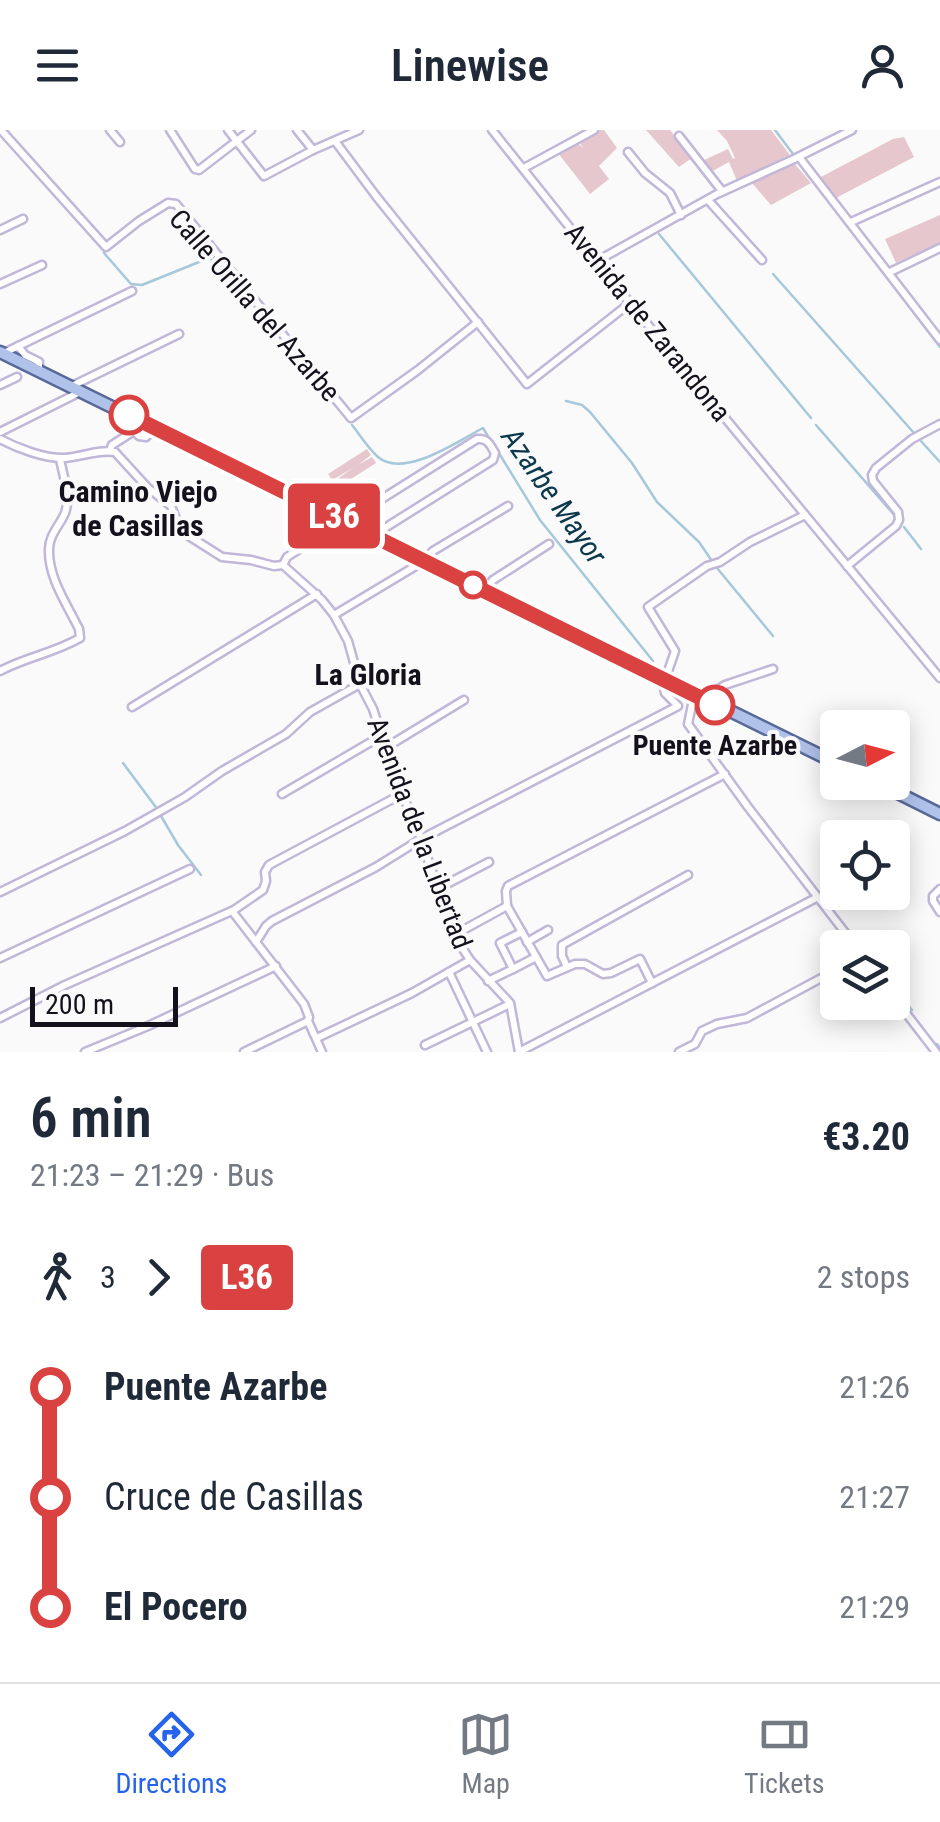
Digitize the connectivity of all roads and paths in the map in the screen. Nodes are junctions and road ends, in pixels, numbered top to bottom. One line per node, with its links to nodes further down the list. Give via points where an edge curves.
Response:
1 (1, 130): 34 (street, Calle Orilla del Azarbe, via 106,248 168,203 176,204 351,418)
2 (110, 130): 14 (street)
3 (170, 130): 12 (street, via 195,170)
4 (228, 130): 12 (street)
5 (251, 130): 12 (street)
6 (296, 130): 15 (street)
7 (359, 130): 13 (street)
8 (492, 130): 18 (street, Avenida de Zarandona)
9 (594, 130): 18 (street)
10 (852, 130): 17 (street)
11 (679, 136): 20 (street)
12 (237, 140): 15 (street, via 264,176)
13 (335, 141): 15 (street); 34 (street)
14 (120, 142)
15 (313, 150)
16 (628, 152): 22 (street, via 670,193)
17 (799, 157): 20 (street); 24 (street)
18 (524, 168): 27 (street, Avenida de Zarandona)
19 (940, 182): 24 (street)
20 (722, 191): 21 (street)
21 (708, 200): 22 (street); 28 (street)
22 (680, 215): 27 (street)
23 (23, 219): 25 (street)
24 (851, 222): 30 (street)
25 (0, 230)
26 (940, 248): 30 (street)
27 (596, 260): 33 (street, Avenida de Zarandona)
28 (762, 260)
29 (42, 266): 31 (street)
30 (890, 272): 36 (street)
31 (0, 284)
32 (132, 291): 37 (street)
33 (630, 303): 34 (street, via 527,384); 50 (street, Avenida de Zarandona)
34 (478, 322)
35 (179, 334): 42 (street)
36 (940, 340)
37 (18, 346): 38 (street); 39 (street, via 39,362)
38 (1, 353): 39 (main road)
39 (40, 371): 42 (main road)
40 (17, 377): 41 (street)
41 (0, 384)
42 (76, 389): 44 (main road); 45 (street)
43 (940, 424): 56 (street, via 876,468 873,482 900,520)
44 (135, 425): 46 (street); 49 (main road, via 155,428)
45 (0, 435): 47 (street)
46 (110, 450): 47 (street); 55 (street, via 166,499 181,531 222,557)
47 (60, 459): 61 (street, via 68,498 49,547 52,576 80,638)
48 (508, 506): 54 (street)
49 (321, 510): 51 (main road); 51 (main road)
50 (805, 514): 56 (street, Avenida de Zarandona); 63 (street, via 707,566 648,608 675,651)
51 (334, 525): 52 (main road); 52 (street, via 477,439 489,442 493,460); 55 (street)
52 (375, 537): 54 (main road)
53 (549, 544): 57 (street)
54 (424, 561): 57 (main road); 59 (street)
55 (283, 566): 58 (street, Avenida de la Libertad)
56 (847, 566): 62 (street, Avenida de Zarandona)
57 (485, 590): 63 (main road)
58 (317, 594): 59 (street, Avenida de la Libertad); 67 (street)
59 (334, 615): 64 (street, Avenida de la Libertad)
60 (773, 669): 65 (street)
61 (0, 670)
62 (940, 678)
63 (663, 680): 65 (main road); 77 (street, via 678,706)
64 (360, 684): 69 (street, Avenida de la Libertad); 83 (street, via 125,831)
65 (701, 698): 68 (street); 68 (street); 71 (main road)
66 (464, 700): 70 (street)
67 (132, 707)
68 (689, 714): 72 (street, via 688,724)
69 (381, 736): 70 (street, Avenida de la Libertad); 73 (street)
70 (385, 748): 74 (street, Avenida de la Libertad)
71 (820, 755)
72 (724, 774): 84 (street); 85 (street, via 508,886)
73 (282, 794)
74 (401, 795): 77 (street, Avenida de la Libertad); 86 (street, via 269,865 263,890)
75 (910, 799): 76 (main road)
76 (940, 814)
77 (421, 839): 81 (street, Avenida de la Libertad); 92 (street, via 268,924)
78 (489, 862): 81 (street)
79 (190, 869): 95 (street)
80 (688, 875): 98 (street, via 562,945)
81 (440, 888): 91 (street, Avenida de la Libertad)
82 (940, 889): 87 (street, via 932,901)
83 (0, 892)
84 (818, 897): 89 (street); 103 (street)
85 (507, 906): 90 (street); 91 (street)
86 (232, 910): 92 (street); 105 (street)
87 (940, 912)
88 (548, 930): 93 (street)
89 (843, 930)
90 (522, 932): 93 (street); 99 (street, via 500,944)
91 (454, 934): 96 (street, Avenida de la Libertad)
92 (256, 942): 97 (street)
93 (528, 942): 94 (street)
94 (536, 957): 98 (street, via 546,976); 99 (street)
95 (0, 958)
96 (470, 960): 100 (street); 102 (street, Avenida de la Libertad)
97 (276, 966): 108 (street, via 304,1004); 111 (street)
98 (566, 967): 103 (street, via 585,964 603,974 640,959)
99 (513, 969): 102 (street)
100 (449, 972): 107 (street); 109 (street)
101 (820, 979): 116 (street, via 747,1018 702,1031)
102 (488, 981): 104 (street, Avenida de la Libertad)
103 (652, 983): 115 (street)
104 (510, 1003): 107 (street); 115 (street)
105 (0, 1018)
106 (910, 1018): 117 (street)
107 (472, 1020): 110 (street); 114 (street)
108 (308, 1021): 109 (street); 112 (street)
109 (317, 1038): 113 (street)
110 (426, 1045)
111 (85, 1052)
112 (244, 1052)
113 (322, 1052)
114 (487, 1052)
115 (519, 1052)
116 (679, 1052)
117 (936, 1052)

